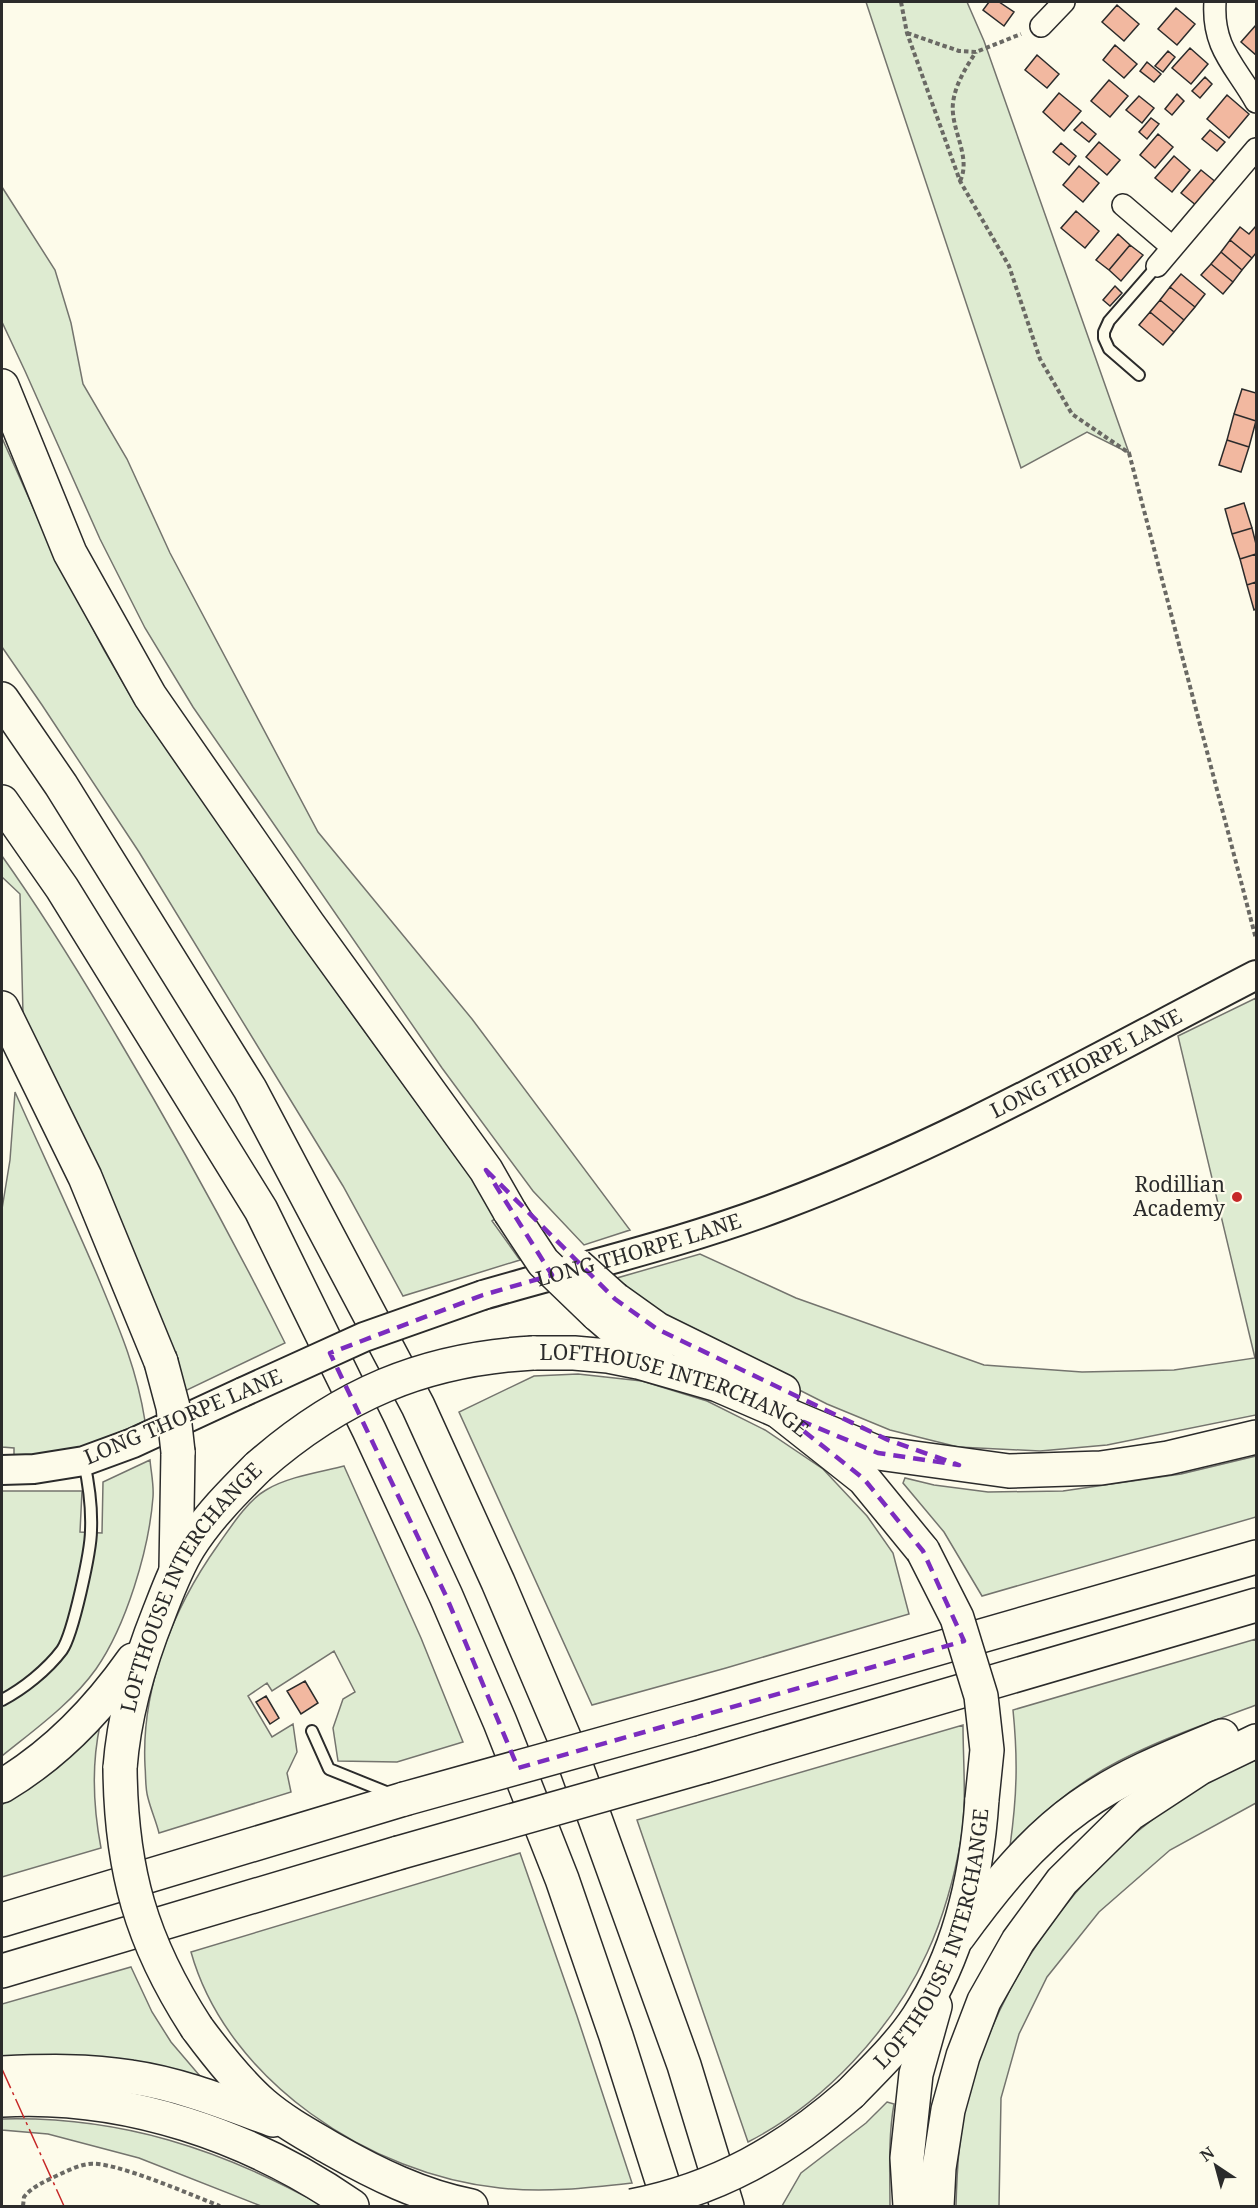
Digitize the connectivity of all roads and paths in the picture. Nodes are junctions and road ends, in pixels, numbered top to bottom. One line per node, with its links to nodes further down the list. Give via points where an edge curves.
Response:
1 (901, 2): 5 (path)
2 (1064, 2): 4 (street)
3 (1215, 2): 7 (street, via 1218,39)
4 (1041, 26): 6 (path)
5 (907, 33): 6 (path, via 959,51); 9 (path)
6 (976, 52): 9 (path, via 961,78 953,104 964,163)
7 (1257, 102)
8 (1257, 149): 11 (street)
9 (960, 180): 17 (path, via 1009,266 1040,359 1072,414 1129,453)
10 (1123, 205): 11 (street)
11 (1172, 247): 12 (street)
12 (1157, 266): 13 (lane, via 1104,332 1109,349)
13 (1139, 375)
14 (2, 386): 20 (highway, bridge, via 70,553 150,696 308,924 515,1209 543,1262)
15 (2, 699): 51 (highway, via 61,785 250,1089 418,1406 575,1763 684,2065)
16 (2, 802): 50 (highway, via 62,888 261,1210 369,1430 446,1596 562,1879)
17 (1257, 939)
18 (1257, 975): 24 (main road, LONG THORPE LANE, bridge, via 1007,1106 865,1172 783,1205 677,1240 483,1295 364,1337 133,1443)
19 (2, 1008): 28 (highway, bridge, via 85,1178 160,1362 173,1407 178,1452)
20 (606, 1307): 21 (highway, via 633,1345); 25 (highway, via 888,1440)
21 (673, 1371): 22 (highway, LOFTHOUSE INTERCHANGE); 28 (highway, LOFTHOUSE INTERCHANGE, bridge, via 608,1356 533,1353 471,1359 410,1375 314,1422 286,1443 206,1522)
22 (778, 1411): 25 (highway, via 878,1453); 38 (highway, LOFTHOUSE INTERCHANGE, bridge, via 864,1479 923,1551 957,1618 981,1696 987,1749 975,1864)
23 (1257, 1437): 25 (highway, via 1168,1458 1101,1468 1009,1472)
24 (84, 1461): 26 (main road, LONG THORPE LANE); 31 (lane, via 90,1491 91,1533 74,1620 63,1650 37,1676)
25 (959, 1466)
26 (2, 1470)
27 (1257, 1557): 36 (highway, bridge)
28 (176, 1569): 30 (highway, LOFTHOUSE INTERCHANGE)
29 (1257, 1605): 39 (highway, bridge)
30 (150, 1635): 35 (highway, via 110,1692 74,1731 51,1753); 42 (highway, LOFTHOUSE INTERCHANGE, bridge, via 132,1690 120,1768 132,1887 167,1977 197,2028 241,2082)
31 (2, 1700)
32 (1257, 1721): 38 (highway, via 1149,1767 1079,1807 1028,1851 990,1893)
33 (312, 1731): 36 (lane, via 329,1768)
34 (1257, 1741): 53 (highway, via 1200,1768 1130,1814 1062,1881 1018,1941 984,2001 963,2055 948,2110)
35 (2, 1786)
36 (404, 1800): 37 (highway)
37 (2, 1920)
38 (952, 1949): 49 (highway, LOFTHOUSE INTERCHANGE, bridge, via 918,2017 889,2054 810,2127 759,2161 700,2189); 52 (highway, via 916,2074 907,2158)
39 (2, 1971)
40 (2, 2073): 42 (highway, via 52,2071 131,2076 195,2091)
41 (2, 2100): 46 (highway, via 38,2098 118,2107 175,2121 280,2161)
42 (292, 2126): 43 (highway, LOFTHOUSE INTERCHANGE)
43 (378, 2175): 47 (highway); 48 (highway, LOFTHOUSE INTERCHANGE, via 436,2198)
44 (23, 2206): 45 (path, via 24,2197 35,2186 90,2163 130,2172)
45 (220, 2206)
46 (352, 2206)
47 (413, 2206)
48 (471, 2206)
49 (632, 2206)
50 (670, 2206)
51 (727, 2206)
52 (910, 2206)
53 (937, 2206)

